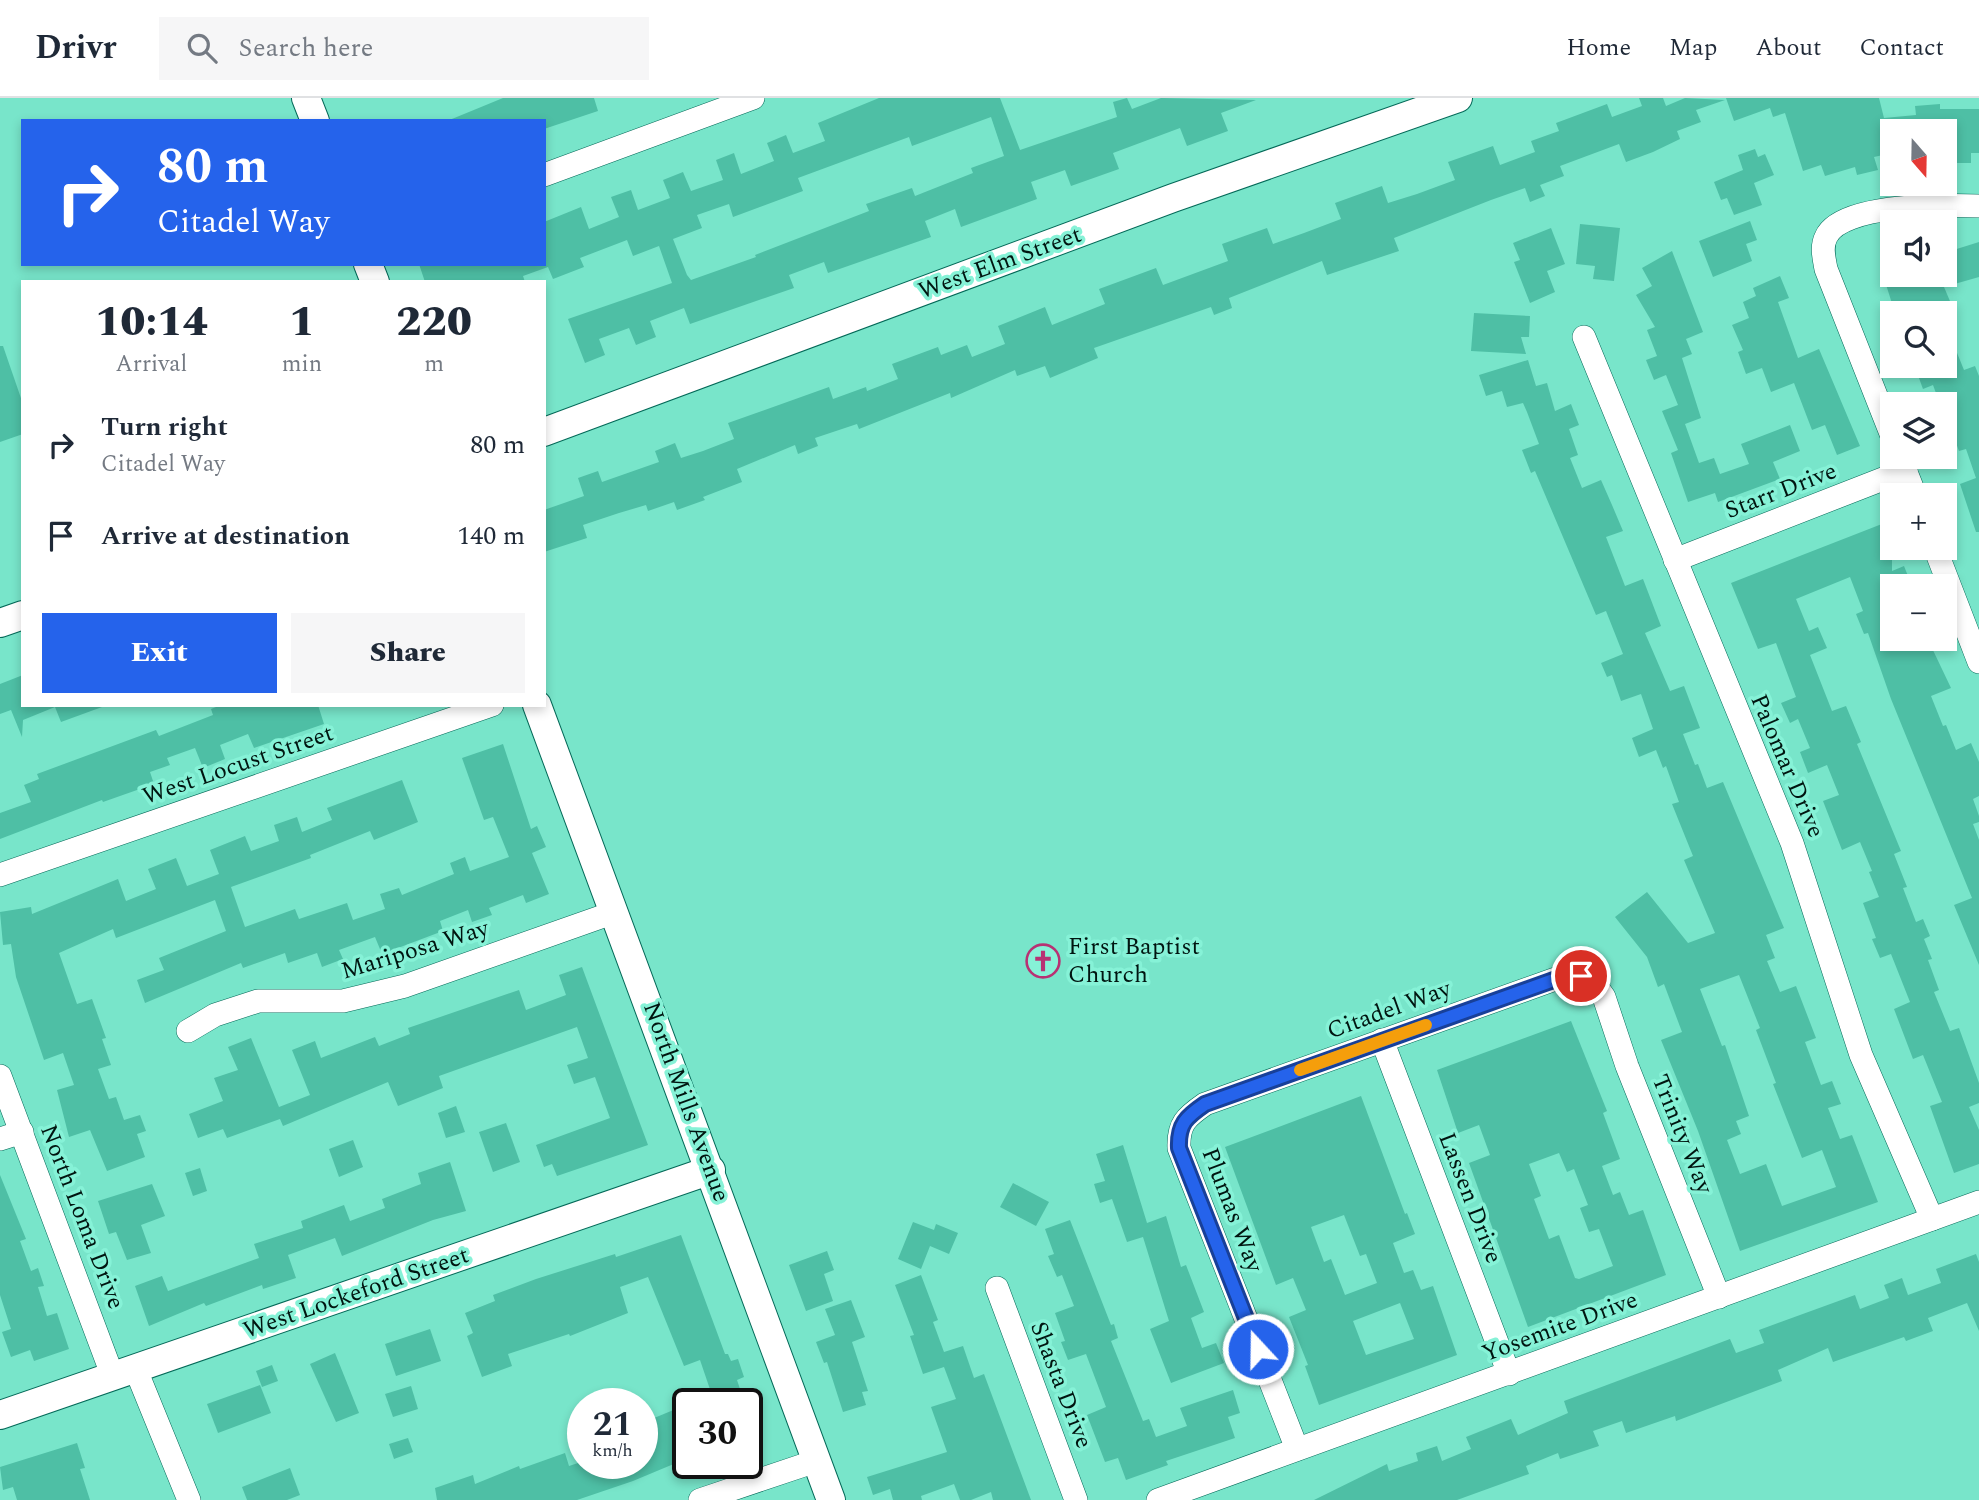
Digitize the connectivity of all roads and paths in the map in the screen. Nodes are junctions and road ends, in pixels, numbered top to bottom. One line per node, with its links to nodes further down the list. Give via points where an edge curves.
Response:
1 (306, 98): 4 (street)
2 (753, 98): 5 (street)
3 (1458, 98): 9 (street, West Elm Street, via 1173,198)
4 (314, 119)
5 (546, 174)
6 (1979, 206): 8 (street, via 1930,205 1858,215 1826,235 1826,269)
7 (1584, 337): 11 (street, Palomar Drive)
8 (1880, 406)
9 (546, 431)
10 (1891, 469): 11 (street, Starr Drive)
11 (1675, 560): 28 (street, Palomar Drive, via 1792,844 1861,1055)
12 (1940, 560): 15 (street)
13 (21, 616): 14 (street)
14 (0, 623)
15 (1979, 662)
16 (486, 707): 18 (street, West Locust Street)
17 (538, 707): 19 (street, North Mills Avenue)
18 (0, 875)
19 (615, 912): 21 (street, Mariposa Way, via 405,986 343,1001 258,1001 215,1015); 26 (street, North Mills Avenue)
20 (1599, 990): 22 (street, Citadel Way, via 1581,976 1562,977); 30 (street, Trinity Way)
21 (188, 1031)
22 (1382, 1041): 24 (street, Citadel Way); 32 (street, Lassen Drive)
23 (0, 1076): 25 (street, North Loma Drive)
24 (1195, 1111): 34 (street, Plumas Way, via 1178,1131 1179,1148)
25 (11, 1135): 31 (street, North Loma Drive)
26 (711, 1170): 31 (street, West Lockeford Street); 35 (street, North Mills Avenue)
27 (1979, 1202): 28 (street, Yosemite Drive)
28 (1932, 1219): 30 (street, Yosemite Drive)
29 (997, 1288): 39 (street, Shasta Drive)
30 (1719, 1297): 32 (street, Yosemite Drive)
31 (125, 1373): 33 (street, West Lockeford Street); 36 (street, North Loma Drive)
32 (1509, 1374): 34 (street, Yosemite Drive)
33 (0, 1415)
34 (1297, 1449): 40 (street, Yosemite Drive)
35 (816, 1461): 37 (street); 38 (street, North Mills Avenue)
36 (189, 1500)
37 (700, 1500)
38 (831, 1500)
39 (1076, 1500)
40 (1158, 1500)

